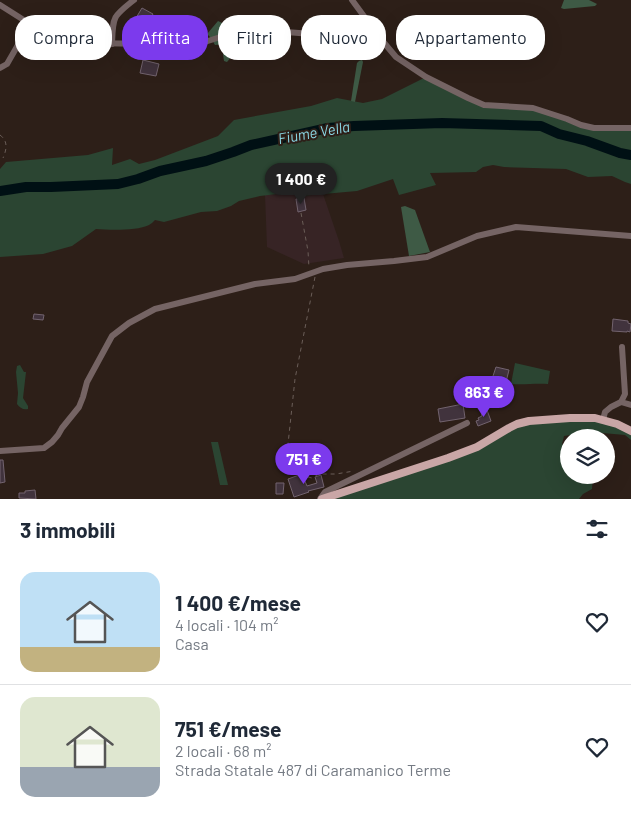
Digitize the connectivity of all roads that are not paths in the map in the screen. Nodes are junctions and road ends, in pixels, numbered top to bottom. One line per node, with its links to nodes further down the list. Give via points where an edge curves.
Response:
1 (134, 0): 7 (street, via 115,17)
2 (352, 0): 5 (street)
3 (0, 5): 4 (street)
4 (16, 15)
5 (363, 15)
6 (301, 33): 7 (street, via 245,32 181,48)
7 (112, 44)
8 (386, 45): 11 (street, via 426,77 484,106 533,108 594,128)
9 (15, 50): 10 (street, via 7,64)
10 (0, 68)
11 (631, 128)
12 (631, 236): 19 (street, via 516,227 477,236 427,257 323,269 295,279 255,284 155,309 112,336 87,382 79,407 52,442 44,448)
13 (622, 348): 14 (street, via 625,394)
14 (621, 402): 15 (street); 16 (street, via 605,412)
15 (631, 405)
16 (603, 420): 18 (main road); 20 (main road, via 570,418 517,424 477,447)
17 (467, 423): 20 (street, via 326,492)
18 (631, 431)
19 (0, 451)
20 (321, 499)

